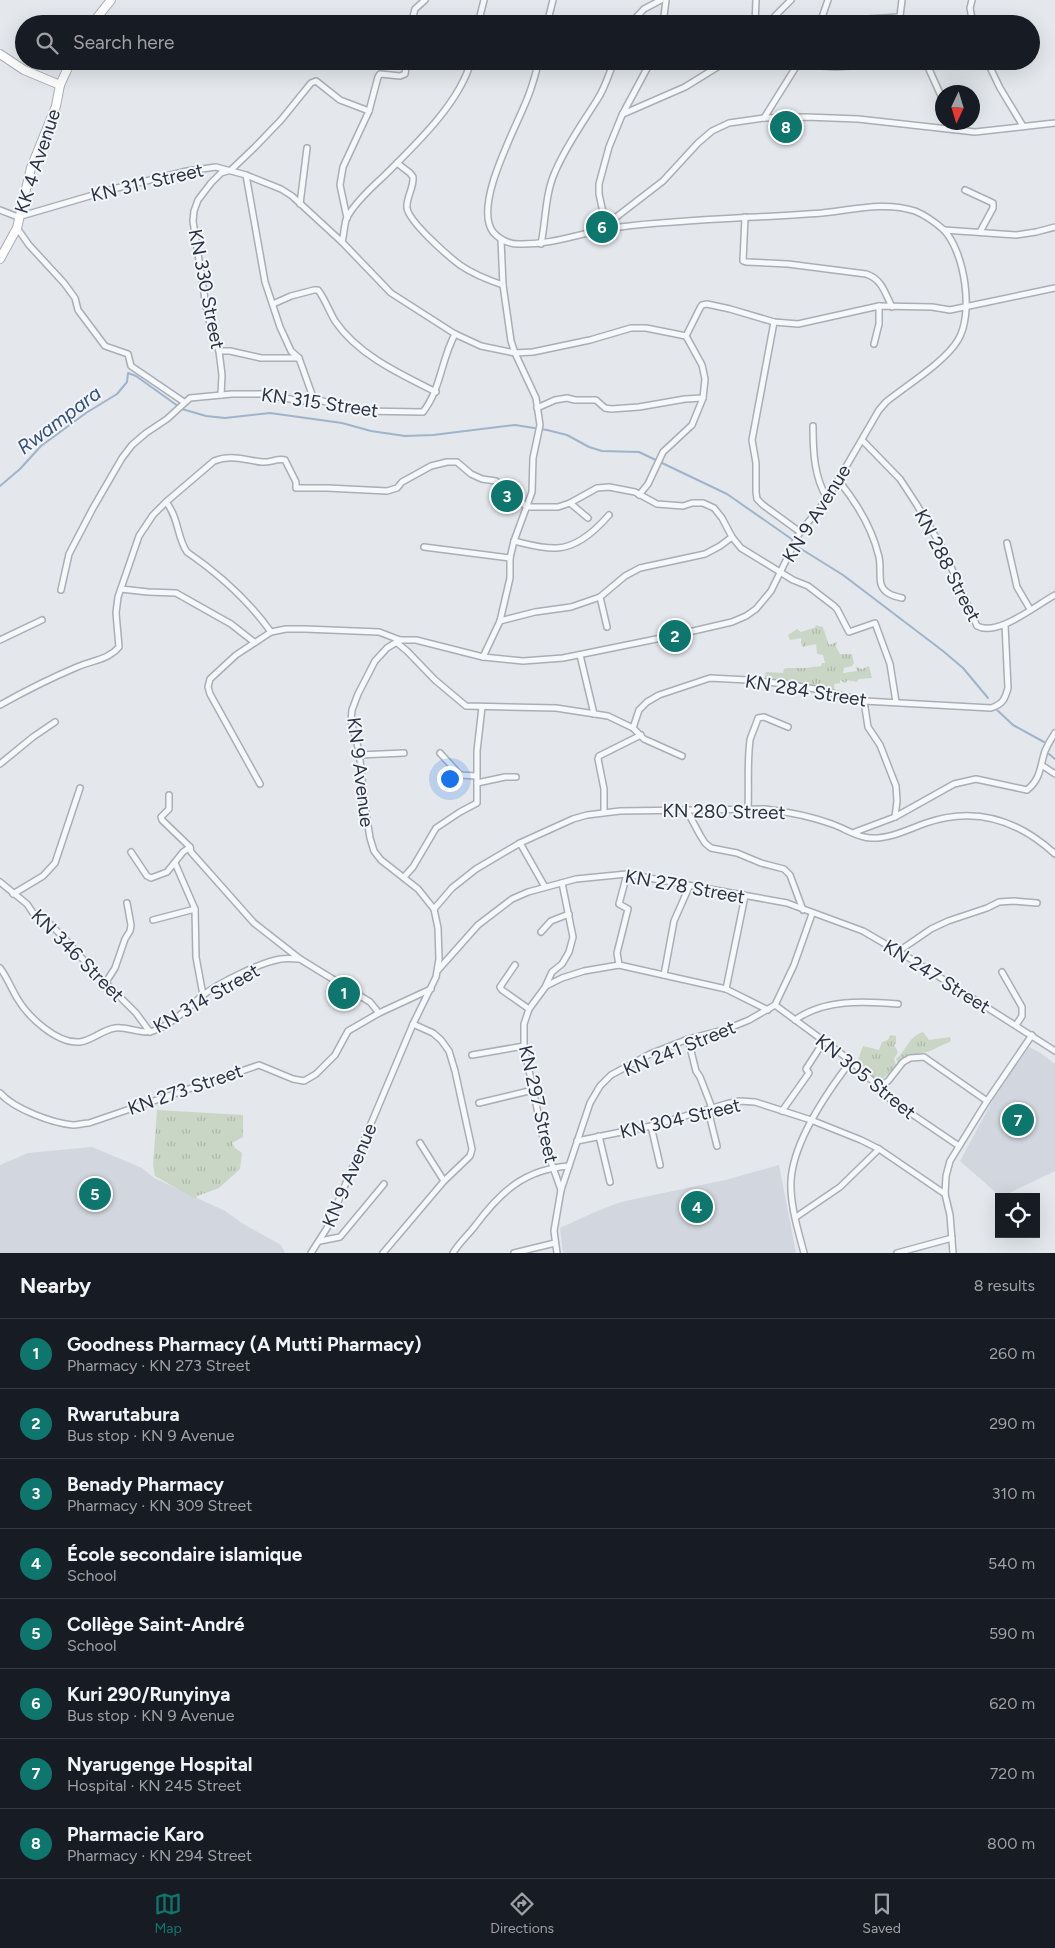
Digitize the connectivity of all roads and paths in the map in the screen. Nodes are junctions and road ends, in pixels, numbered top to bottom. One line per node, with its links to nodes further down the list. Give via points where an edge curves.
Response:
1 (111, 0): 12 (main road)
2 (425, 0): 13 (street)
3 (484, 0): 14 (street)
4 (553, 0): 15 (street)
5 (661, 0): 16 (street)
6 (666, 0): 17 (street)
7 (756, 0): 18 (street)
8 (791, 0): 19 (street)
9 (828, 0): 20 (street)
10 (902, 0): 21 (street)
11 (972, 0): 22 (street)
12 (99, 15)
13 (413, 15)
14 (480, 15)
15 (549, 15)
16 (638, 15)
17 (664, 15)
18 (755, 15)
19 (776, 15)
20 (823, 15)
21 (900, 15)
22 (971, 15)
23 (0, 54): 24 (main road)
24 (15, 64)
25 (24, 70): 36 (main road)
26 (67, 70): 36 (main road, KK 4 Avenue)
27 (406, 70): 38 (street, via 400,76 380,74)
28 (469, 70): 46 (street, via 461,86 423,137)
29 (536, 70): 60 (street, via 530,92 498,166 490,196 489,224)
30 (610, 70): 62 (street, via 598,99 580,124 554,174)
31 (646, 70): 39 (street)
32 (712, 70): 39 (street, via 684,87)
33 (795, 70): 40 (street)
34 (928, 70): 37 (street)
35 (991, 70): 42 (street)
36 (60, 85): 52 (main road, KK 4 Avenue, via 56,106 31,168)
37 (937, 85)
38 (369, 110): 47 (street, KN 330 Street, via 340,100 316,81); 53 (street, via 341,177)
39 (622, 115): 55 (street, via 599,184)
40 (764, 118): 43 (street, via 858,119); 55 (street, via 729,123 712,131 663,181)
41 (1055, 123): 42 (street)
42 (1023, 126): 44 (street)
43 (935, 127)
44 (972, 130)
45 (307, 148): 50 (street)
46 (397, 163): 53 (street); 64 (street, via 413,177 407,208 425,233 461,265)
47 (231, 170): 48 (street, KN 311 Street); 52 (street, KN 311 Street, via 216,167 186,171); 74 (street, KN 330 Street, via 221,173 198,200 193,222 206,306)
48 (246, 175): 50 (street, KN 311 Street, via 280,189); 66 (street, via 259,254)
49 (965, 190): 59 (street, via 993,203)
50 (300, 204): 61 (street, KN 311 Street)
51 (0, 210): 52 (street)
52 (18, 217): 57 (main road, KK 4 Avenue)
53 (346, 218): 61 (street)
54 (745, 218): 55 (street, KN 9 Avenue); 58 (street, KN 9 Avenue, via 882,206 917,212); 69 (street, via 743,261 866,274 880,281)
55 (606, 227): 62 (street, KN 9 Avenue)
56 (1055, 227): 59 (street, via 1016,235)
57 (17, 228): 63 (main road, KK 4 Avenue); 81 (street, via 29,246 64,283 75,298 78,310 106,346 128,354 132,366)
58 (944, 230): 59 (street); 68 (street, KN 9 Avenue, via 957,252)
59 (980, 232)
60 (502, 240): 62 (street, KN 9 Avenue); 64 (street)
61 (342, 242): 71 (street, KN 311 Street, via 391,293)
62 (541, 244)
63 (0, 259)
64 (503, 285): 75 (street)
65 (1055, 288): 68 (street)
66 (273, 304): 76 (street, via 291,351); 77 (street, via 318,290 344,331 378,363)
67 (879, 306): 69 (street); 70 (street, via 798,324); 73 (street, via 880,324)
68 (966, 306): 69 (street, via 950,310); 84 (street, KN 9 Avenue, via 959,339 886,402)
69 (892, 307)
70 (774, 322): 72 (street, via 707,304 700,308); 93 (street, via 752,440 756,492 763,505)
71 (455, 334): 75 (street, KN 311 Street, via 481,346); 77 (street, KN 315 Street)
72 (686, 336): 75 (street, KN 311 Street, via 631,328 571,345); 79 (street, via 702,365 705,379)
73 (874, 344)
74 (219, 351): 76 (street, via 261,358); 78 (street, KN 330 Street)
75 (515, 353): 82 (street, via 536,398)
76 (298, 358): 80 (street)
77 (436, 392): 80 (street, KN 315 Street, via 423,412 359,411)
78 (221, 395): 80 (street, KN 315 Street, via 247,393); 81 (street, KN 315 Street, via 195,397)
79 (703, 398): 82 (street, via 612,410 596,400 567,398); 86 (street, via 692,425 663,452)
80 (314, 400)
81 (184, 402): 101 (street, via 132,445 116,467 69,554)
82 (537, 408): 90 (street, via 540,434 533,458 532,492)
83 (813, 426): 87 (street, via 819,486)
84 (862, 440): 85 (street, KN 9 Avenue); 108 (street, KN 288 Street, via 900,479 918,504 944,551 977,626)
85 (838, 480): 87 (street, KN 9 Avenue); 104 (street, via 856,502 869,526 880,559 881,585 889,595)
86 (639, 495): 89 (street, via 623,489 597,488); 94 (street, via 670,506 703,503 714,508)
87 (827, 498): 93 (street, KN 9 Avenue)
88 (166, 502): 90 (street, via 214,461 238,457 263,462 285,460 296,488 387,491 431,466 456,462 482,480 496,482); 100 (street, via 139,536); 110 (street, via 187,552 238,593)
89 (570, 503): 90 (street, via 558,507); 92 (street)
90 (527, 507): 95 (street)
91 (608, 515): 95 (street, via 597,529 566,546 548,548)
92 (588, 518)
93 (800, 532): 99 (street, KN 9 Avenue)
94 (732, 537): 99 (street, via 749,554); 103 (street, via 705,554 640,568)
95 (514, 542): 98 (street)
96 (1007, 543): 105 (street, via 1017,587)
97 (424, 547): 98 (street)
98 (510, 558): 107 (street, via 510,578)
99 (780, 571): 114 (street, KN 9 Avenue, via 764,601 746,616 732,622); 117 (street, via 808,586 834,606 848,632 875,623 890,664)
100 (121, 589): 113 (street, via 176,593 231,624); 118 (street, via 116,613 119,647 108,657 78,666)
101 (60, 590)
102 (1055, 595): 105 (street, KN 288 Street)
103 (600, 597): 107 (street, via 571,607); 109 (street)
104 (902, 598)
105 (1030, 609): 108 (street, KN 288 Street)
106 (42, 620): 111 (street)
107 (500, 621): 115 (street)
108 (1005, 625): 117 (street, KN 284 Street, via 1008,688 1001,705 982,708)
109 (607, 627)
110 (271, 632): 112 (street, via 305,629 379,632); 113 (street)
111 (0, 640)
112 (398, 641): 115 (street, KN 9 Avenue, via 416,640); 119 (street, via 435,680 466,706); 128 (street, KN 9 Avenue, via 376,661 352,710 351,721)
113 (254, 642): 136 (street, via 210,679 208,687)
114 (580, 655): 115 (street, KN 9 Avenue, via 523,661); 120 (street)
115 (483, 657)
116 (864, 701): 117 (street, KN 284 Street); 123 (street, KN 284 Street, via 785,684 710,678 659,695 639,710); 142 (street, via 868,727 880,745 896,786)
117 (896, 702)
118 (0, 705)
119 (482, 707): 120 (street, via 539,707); 133 (street)
120 (594, 714): 123 (street, via 608,716)
121 (55, 722): 130 (street)
122 (788, 727): 139 (street, via 764,717 758,718 751,737 748,761)
123 (633, 728): 125 (street)
124 (1055, 733): 131 (street)
125 (641, 735): 129 (street); 141 (street, via 603,753 598,759 604,789)
126 (404, 753): 128 (street)
127 (440, 753): 133 (street, via 460,775)
128 (359, 755): 150 (street, KN 9 Avenue, via 374,851)
129 (682, 756)
130 (0, 764)
131 (1042, 766): 132 (street); 142 (street, via 1037,780 1027,790 976,779 954,784)
132 (1055, 774)
133 (476, 776): 135 (street)
134 (516, 777): 135 (street)
135 (477, 783): 150 (street, via 477,803 436,828)
136 (260, 784)
137 (80, 788): 155 (street, via 55,863 43,876)
138 (169, 795): 145 (street, via 169,809 162,820)
139 (748, 808): 140 (street, KN 280 Street); 143 (street, KN 280 Street, via 791,812)
140 (686, 809): 141 (street, KN 280 Street); 161 (street, via 711,848 784,869 790,875)
141 (604, 812): 144 (street, KN 280 Street, via 573,819)
142 (895, 817): 143 (street)
143 (855, 832): 147 (street, KN 280 Street, via 878,838 937,819 979,815 1023,830)
144 (520, 843): 154 (street); 159 (street, KN 280 Street, via 461,880)
145 (190, 847): 148 (street); 167 (street, via 254,923)
146 (131, 852): 148 (street, via 151,878 167,872)
147 (1055, 854)
148 (175, 862): 160 (street)
149 (627, 874): 152 (street, KN 278 Street, via 599,875); 153 (street, KN 278 Street); 169 (street, via 619,904 628,909 618,953)
150 (404, 877): 159 (street, KN 9 Avenue, via 418,888)
151 (0, 882): 155 (street, KN 346 Street)
152 (562, 883): 154 (street, KN 278 Street); 162 (street)
153 (689, 886): 156 (street, KN 278 Street); 173 (street, via 674,921)
154 (545, 887): 171 (street, KN 278 Street, via 512,899 498,908 478,925)
155 (13, 894): 174 (street, KN 346 Street, via 54,928)
156 (745, 896): 161 (street, KN 278 Street); 177 (street)
157 (126, 903): 174 (street, via 130,931 116,968)
158 (1037, 903): 166 (street, via 999,902 931,929)
159 (434, 909): 171 (street, KN 9 Avenue, via 440,946)
160 (195, 910): 164 (street); 178 (street, via 196,957)
161 (803, 910): 163 (street, KN 278 Street)
162 (569, 914): 165 (street, via 551,921); 175 (street, via 573,938 569,952 552,972)
163 (812, 914): 166 (street, KN 247 Street, via 863,931); 180 (street, KN 241 Street, via 794,965)
164 (153, 920)
165 (541, 932)
166 (899, 951): 186 (street, KN 247 Street)
167 (300, 959): 178 (street, KN 314 Street, via 282,958 261,964); 183 (street, via 370,1002)
168 (514, 965): 181 (street, via 500,987)
169 (619, 965): 173 (street, KN 297 Street); 175 (street, KN 297 Street, via 584,971)
170 (0, 968): 187 (street, KN 314 Street, via 18,1000 44,1028 59,1038 80,1042 117,1027)
171 (438, 970): 176 (street, KN 9 Avenue)
172 (1002, 972): 186 (street, via 1022,1009 1022,1016)
173 (664, 975): 177 (street, KN 297 Street)
174 (106, 982): 187 (street, KN 346 Street)
175 (546, 986): 181 (street, KN 297 Street)
176 (431, 988): 183 (street, KN 273 Street); 185 (street, KN 9 Avenue)
177 (726, 989): 182 (street, KN 297 Street)
178 (203, 995): 187 (street, KN 314 Street, via 176,1018)
179 (898, 1004): 184 (street, via 846,1003 806,1012)
180 (775, 1005): 182 (street, KN 241 Street); 184 (street, KN 305 Street)
181 (529, 1009): 191 (street, KN 297 Street, via 524,1024)
182 (768, 1010): 189 (street, KN 241 Street, via 727,1029)
183 (379, 1013): 197 (street, KN 273 Street, via 348,1030 335,1055 304,1081 259,1065 89,1123 73,1124 26,1110)
184 (795, 1020): 190 (street, KN 305 Street)
185 (413, 1024): 213 (street, via 441,1040 449,1051 472,1144 470,1156); 220 (street, KN 9 Avenue)
186 (1016, 1024): 188 (street, KN 247 Street)
187 (150, 1032)
188 (1032, 1035): 192 (street, KN 247 Street); 198 (street)
189 (688, 1039): 200 (street); 205 (street, KN 241 Street, via 650,1054 611,1075 590,1103)
190 (824, 1041): 194 (street, KN 305 Street); 201 (street, via 806,1068 809,1073)
191 (524, 1046): 193 (street); 196 (street, KN 297 Street)
192 (1055, 1051)
193 (472, 1055)
194 (851, 1061): 195 (street, KN 305 Street); 202 (street)
195 (879, 1087): 198 (street, via 903,1062 924,1057); 208 (street, KN 305 Street, via 882,1093)
196 (533, 1090): 199 (street); 212 (street, KN 297 Street)
197 (0, 1093)
198 (987, 1101): 208 (street)
199 (479, 1103)
200 (710, 1109): 201 (street, KN 304 Street, via 740,1101 755,1102); 203 (street, KN 304 Street); 207 (street)
201 (782, 1111): 202 (street, KN 304 Street)
202 (811, 1120): 209 (street, KN 304 Street); 218 (street, via 791,1180)
203 (651, 1126): 204 (street, KN 304 Street); 210 (street)
204 (599, 1136): 205 (street, KN 304 Street); 214 (street)
205 (577, 1141): 211 (street, KN 241 Street)
206 (420, 1143): 213 (street)
207 (717, 1146)
208 (959, 1146): 217 (street, via 950,1161)
209 (879, 1149): 217 (street, KN 304 Street); 218 (street, via 840,1187)
210 (660, 1165)
211 (569, 1166): 212 (street); 216 (street, KN 241 Street)
212 (552, 1167): 216 (street, KN 297 Street); 224 (street, via 526,1177 499,1196)
213 (444, 1181): 223 (street)
214 (610, 1182)
215 (384, 1184): 220 (street, via 340,1237)
216 (561, 1190): 221 (street, KN 241 Street)
217 (945, 1194): 219 (street)
218 (796, 1217): 227 (street)
219 (952, 1238): 228 (street); 229 (street)
220 (320, 1241): 222 (street, KN 9 Avenue)
221 (555, 1243): 225 (street); 226 (street, KN 241 Street)
222 (311, 1253)
223 (383, 1253)
224 (453, 1253)
225 (514, 1253)
226 (557, 1253)
227 (804, 1253)
228 (897, 1253)
229 (953, 1253)

